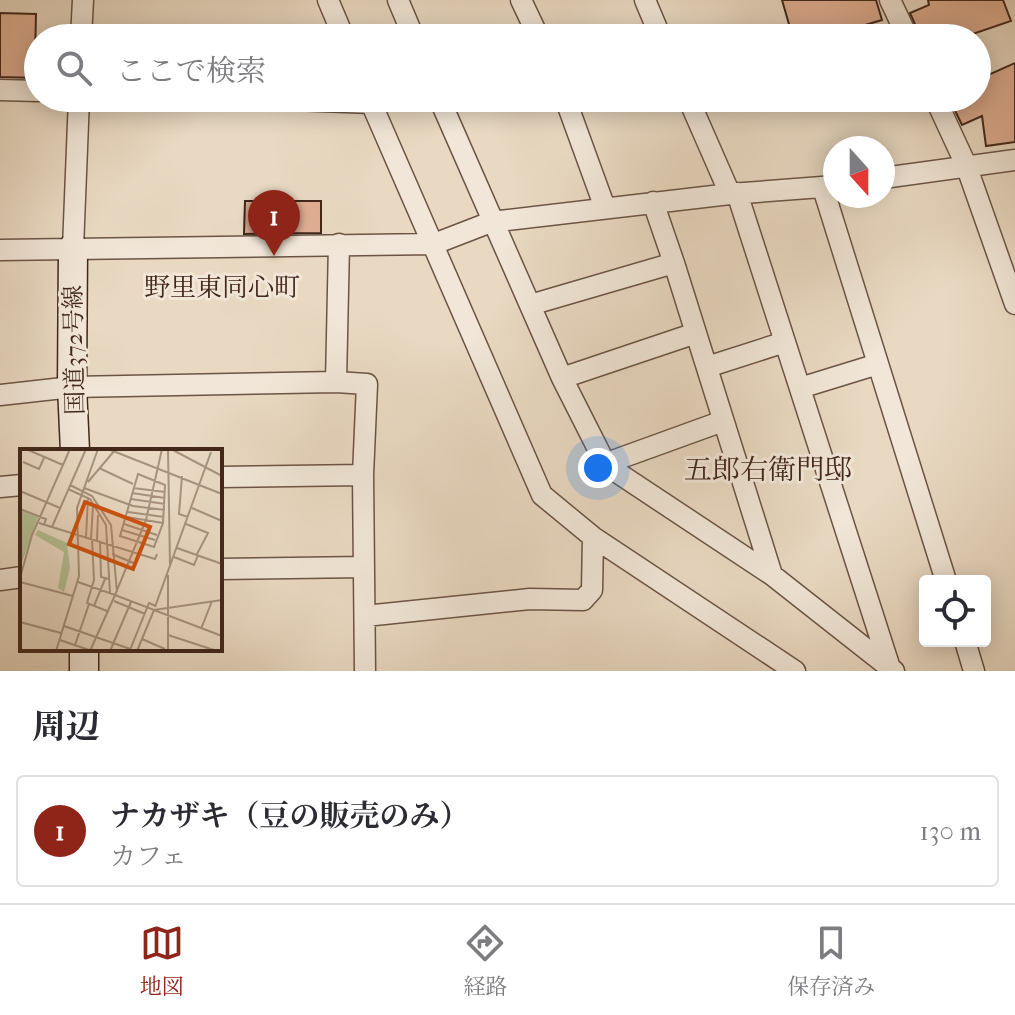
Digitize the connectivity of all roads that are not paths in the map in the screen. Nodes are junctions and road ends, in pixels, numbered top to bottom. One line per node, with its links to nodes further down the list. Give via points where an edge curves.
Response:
1 (83, 0): 7 (street)
2 (328, 0): 8 (street)
3 (398, 0): 9 (street)
4 (521, 0): 10 (street)
5 (645, 0): 11 (street)
6 (890, 0): 12 (street)
7 (82, 24)
8 (338, 24)
9 (408, 24)
10 (532, 24)
11 (655, 24)
12 (901, 24)
13 (0, 90): 14 (street)
14 (24, 91)
15 (78, 112): 32 (street)
16 (375, 112): 31 (street)
17 (445, 112): 29 (street)
18 (570, 112): 27 (street)
19 (695, 112): 25 (street)
20 (941, 112): 22 (street)
21 (1015, 160): 22 (street)
22 (966, 165): 23 (street); 35 (street)
23 (895, 176)
24 (823, 187): 25 (street)
25 (733, 194): 26 (street); 38 (street)
26 (653, 202): 27 (street); 34 (street)
27 (605, 208): 29 (street)
28 (835, 208): 39 (street)
29 (491, 222): 31 (street); 36 (street)
30 (339, 244): 31 (street); 32 (street); 42 (street)
31 (434, 244): 53 (street, via 542,495)
32 (73, 248): 33 (street); 43 (street, 国道372号線)
33 (0, 250)
34 (674, 263): 36 (street); 37 (street)
35 (1015, 304)
36 (530, 305): 41 (street)
37 (696, 333): 40 (street); 41 (street)
38 (785, 342): 40 (street); 44 (street)
39 (878, 364): 44 (street); 57 (street)
40 (707, 367): 46 (street)
41 (562, 378): 48 (street)
42 (336, 382): 43 (street); 49 (street, via 367,384)
43 (72, 387): 45 (street); 47 (street, 国道372号線)
44 (800, 388): 62 (street)
45 (0, 395)
46 (723, 421): 48 (street); 56 (street)
47 (75, 449)
48 (607, 463): 56 (street)
49 (363, 475): 50 (street); 54 (street)
50 (222, 477)
51 (20, 485): 52 (street)
52 (0, 487)
53 (593, 537): 60 (street, via 592,590 583,600 530,599); 64 (street)
54 (364, 567): 55 (street); 60 (street)
55 (222, 569)
56 (772, 575): 62 (street)
57 (944, 575)
58 (20, 577): 59 (street)
59 (0, 580)
60 (365, 616): 63 (street)
61 (967, 647): 65 (street)
62 (892, 670)
63 (365, 671)
64 (795, 671)
65 (974, 671)

